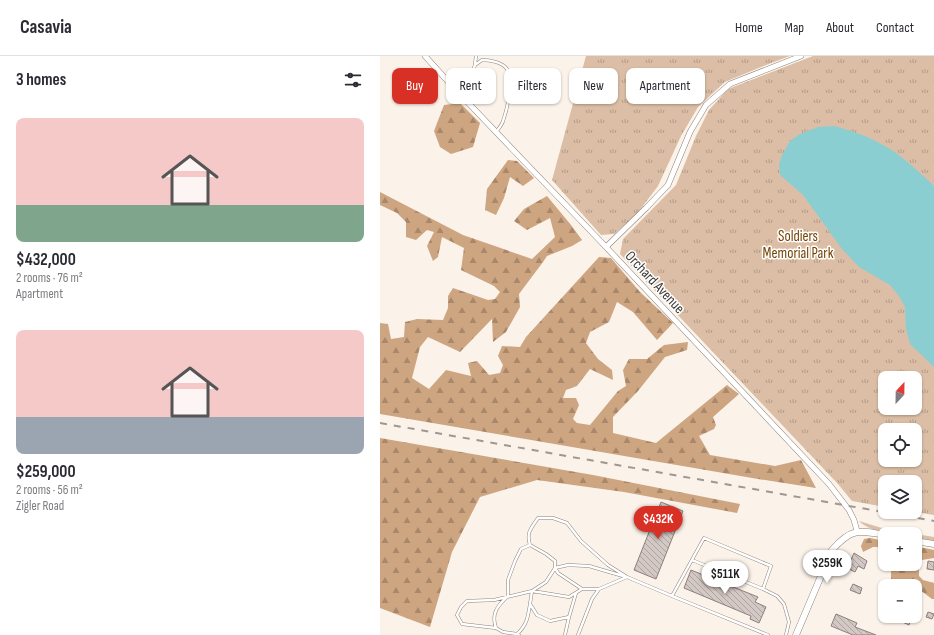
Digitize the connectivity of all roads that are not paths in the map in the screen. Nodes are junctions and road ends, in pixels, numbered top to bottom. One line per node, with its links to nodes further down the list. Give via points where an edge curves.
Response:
1 (425, 56): 6 (street, Orchard Avenue)
2 (476, 56): 4 (lane)
3 (801, 56): 9 (street, via 730,84 706,105 690,132 668,185)
4 (475, 65): 5 (lane); 8 (lane, via 482,60 492,60 507,69 510,79 509,96 503,123)
5 (474, 68)
6 (446, 79)
7 (470, 104): 8 (street, Orchard Avenue)
8 (496, 132): 9 (street, Orchard Avenue)
9 (606, 247): 10 (street, Orchard Avenue, via 829,484 849,510)
10 (857, 531): 11 (street); 33 (street, via 843,538 832,550)
11 (878, 534)
12 (922, 542): 13 (street)
13 (934, 544)
14 (530, 545): 16 (lane, via 554,561); 17 (lane, via 528,538 538,518 554,518 567,523 608,565); 23 (lane, via 521,549 515,560 508,580)
15 (692, 560): 20 (lane); 20 (lane, via 704,538 771,566); 24 (lane)
16 (555, 568): 17 (lane, via 568,564 589,566); 18 (lane, via 558,573); 21 (lane, via 546,582)
17 (627, 578): 19 (lane); 24 (lane)
18 (582, 589): 19 (lane); 22 (lane)
19 (599, 589): 30 (lane, via 592,599)
20 (763, 589): 32 (lane, via 777,596 784,604 789,622)
21 (532, 591): 22 (lane, via 569,597); 23 (lane); 25 (lane)
22 (576, 592): 26 (lane)
23 (508, 596): 27 (lane, via 496,611 493,620); 27 (lane, via 494,600 467,601 457,615 462,624)
24 (672, 596): 31 (lane)
25 (530, 604): 26 (lane, via 537,615 550,621); 28 (lane, via 528,616)
26 (569, 617): 29 (lane)
27 (496, 628): 28 (lane, via 503,632)
28 (518, 634)
29 (565, 635)
30 (578, 635)
31 (768, 635)
32 (786, 635)
33 (796, 635)

